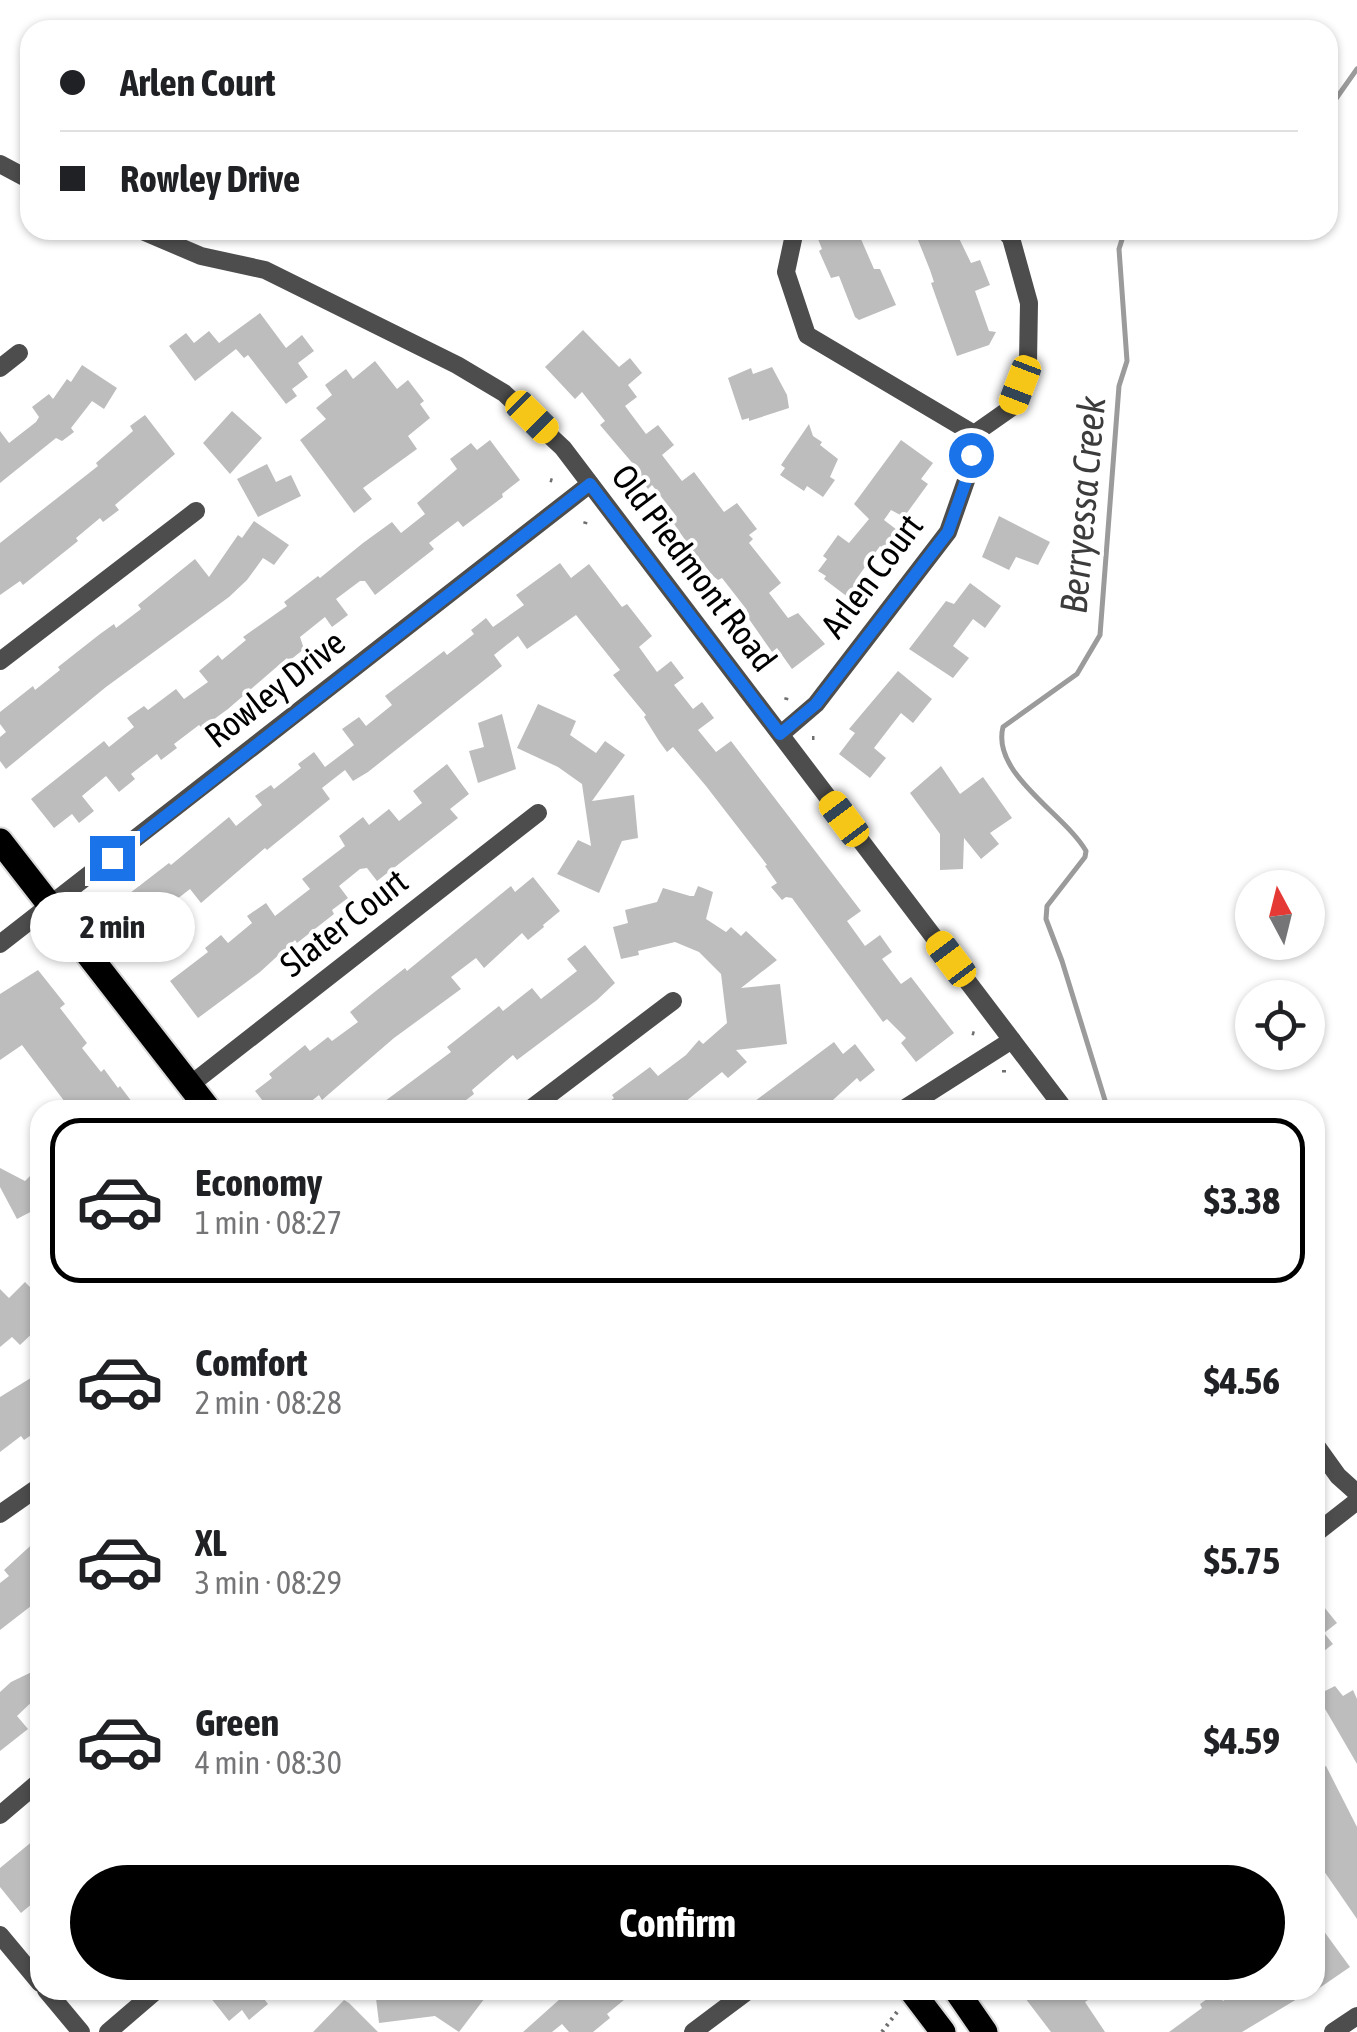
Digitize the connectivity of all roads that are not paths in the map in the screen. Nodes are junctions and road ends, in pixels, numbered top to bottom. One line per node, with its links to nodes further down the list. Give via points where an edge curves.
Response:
1 (164, 240): 7 (street, Old Piedmont Road, via 265,270 457,365 532,417)
2 (792, 240): 6 (street, via 786,272 807,335)
3 (1012, 240): 6 (street, via 1029,303 1028,362 1011,408)
4 (19, 354): 5 (street)
5 (0, 368)
6 (974, 434): 10 (street, Arlen Court, via 948,532 816,704)
7 (590, 484): 10 (street, Old Piedmont Road); 13 (street, Rowley Drive)
8 (196, 511): 9 (street)
9 (0, 661)
10 (780, 734): 16 (street, Old Piedmont Road)
11 (538, 813): 17 (street, Slater Court)
12 (0, 841): 13 (main road)
13 (50, 905): 14 (street, Rowley Drive); 17 (main road)
14 (0, 944)
15 (673, 1001): 19 (street)
16 (1012, 1040): 20 (street); 21 (street, Old Piedmont Road)
17 (190, 1085): 18 (main road)
18 (201, 1100)
19 (542, 1100)
20 (918, 1100)
21 (1057, 1100)
22 (1325, 1458): 24 (street)
23 (30, 1493): 25 (street)
24 (1357, 1497): 26 (street)
25 (0, 1514)
26 (1325, 1525)
27 (30, 1790): 28 (street)
28 (0, 1815)
29 (0, 1936): 30 (street)
30 (30, 1971)
31 (54, 2000): 37 (street)
32 (145, 2000): 38 (street)
33 (735, 2000): 39 (street)
34 (918, 2000): 40 (main road)
35 (963, 2000): 41 (main road)
36 (1357, 2016): 42 (street)
37 (81, 2032)
38 (108, 2032)
39 (693, 2032)
40 (943, 2032)
41 (985, 2032)
42 (1333, 2032)

